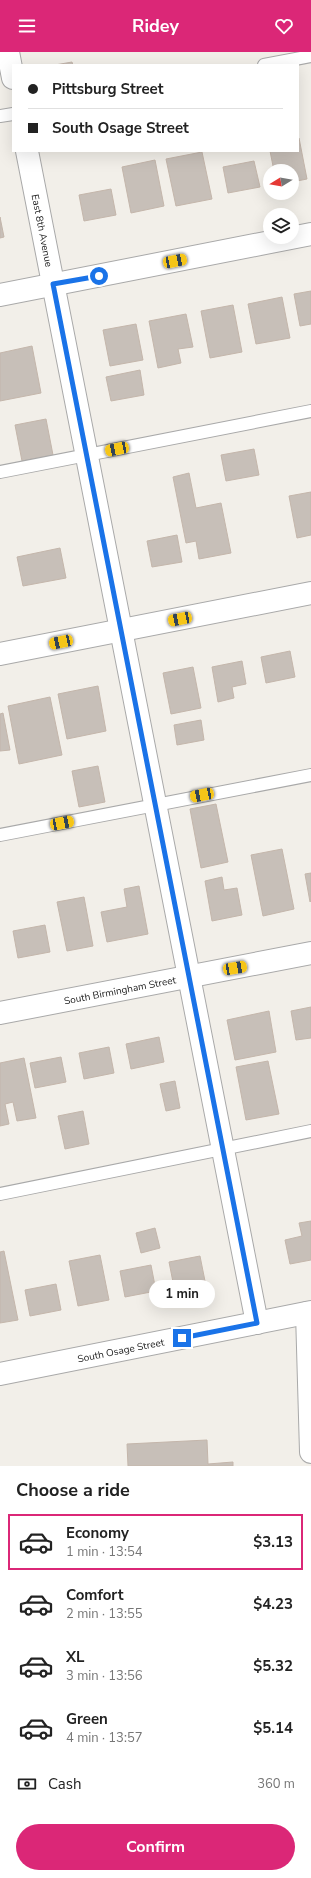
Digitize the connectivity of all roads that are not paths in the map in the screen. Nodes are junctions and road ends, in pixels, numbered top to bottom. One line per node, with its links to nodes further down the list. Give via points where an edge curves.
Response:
1 (8, 52): 4 (street)
2 (311, 56): 3 (lane)
3 (269, 64)
4 (12, 73)
5 (12, 114): 6 (lane)
6 (0, 116)
7 (27, 152): 9 (street, East 8th Avenue)
8 (311, 234): 9 (street)
9 (53, 284): 10 (street); 12 (street, East 8th Avenue)
10 (0, 295)
11 (311, 411): 12 (lane)
12 (87, 455): 13 (lane); 15 (street, East 8th Avenue)
13 (0, 472)
14 (311, 593): 15 (street)
15 (121, 630): 16 (street); 18 (street, East 8th Avenue)
16 (0, 654)
17 (311, 774): 18 (lane)
18 (155, 804): 19 (lane); 21 (street, East 8th Avenue)
19 (0, 835)
20 (311, 953): 21 (street, South Birmingham Street)
21 (189, 976): 22 (street, South Birmingham Street); 24 (street, East 8th Avenue)
22 (0, 1013)
23 (311, 1131): 24 (lane)
24 (223, 1149): 25 (lane); 27 (street, East 8th Avenue)
25 (0, 1194)
26 (309, 1313): 27 (street, South Osage Street); 29 (street)
27 (257, 1323): 28 (street, South Osage Street)
28 (0, 1374)
29 (311, 1452)

